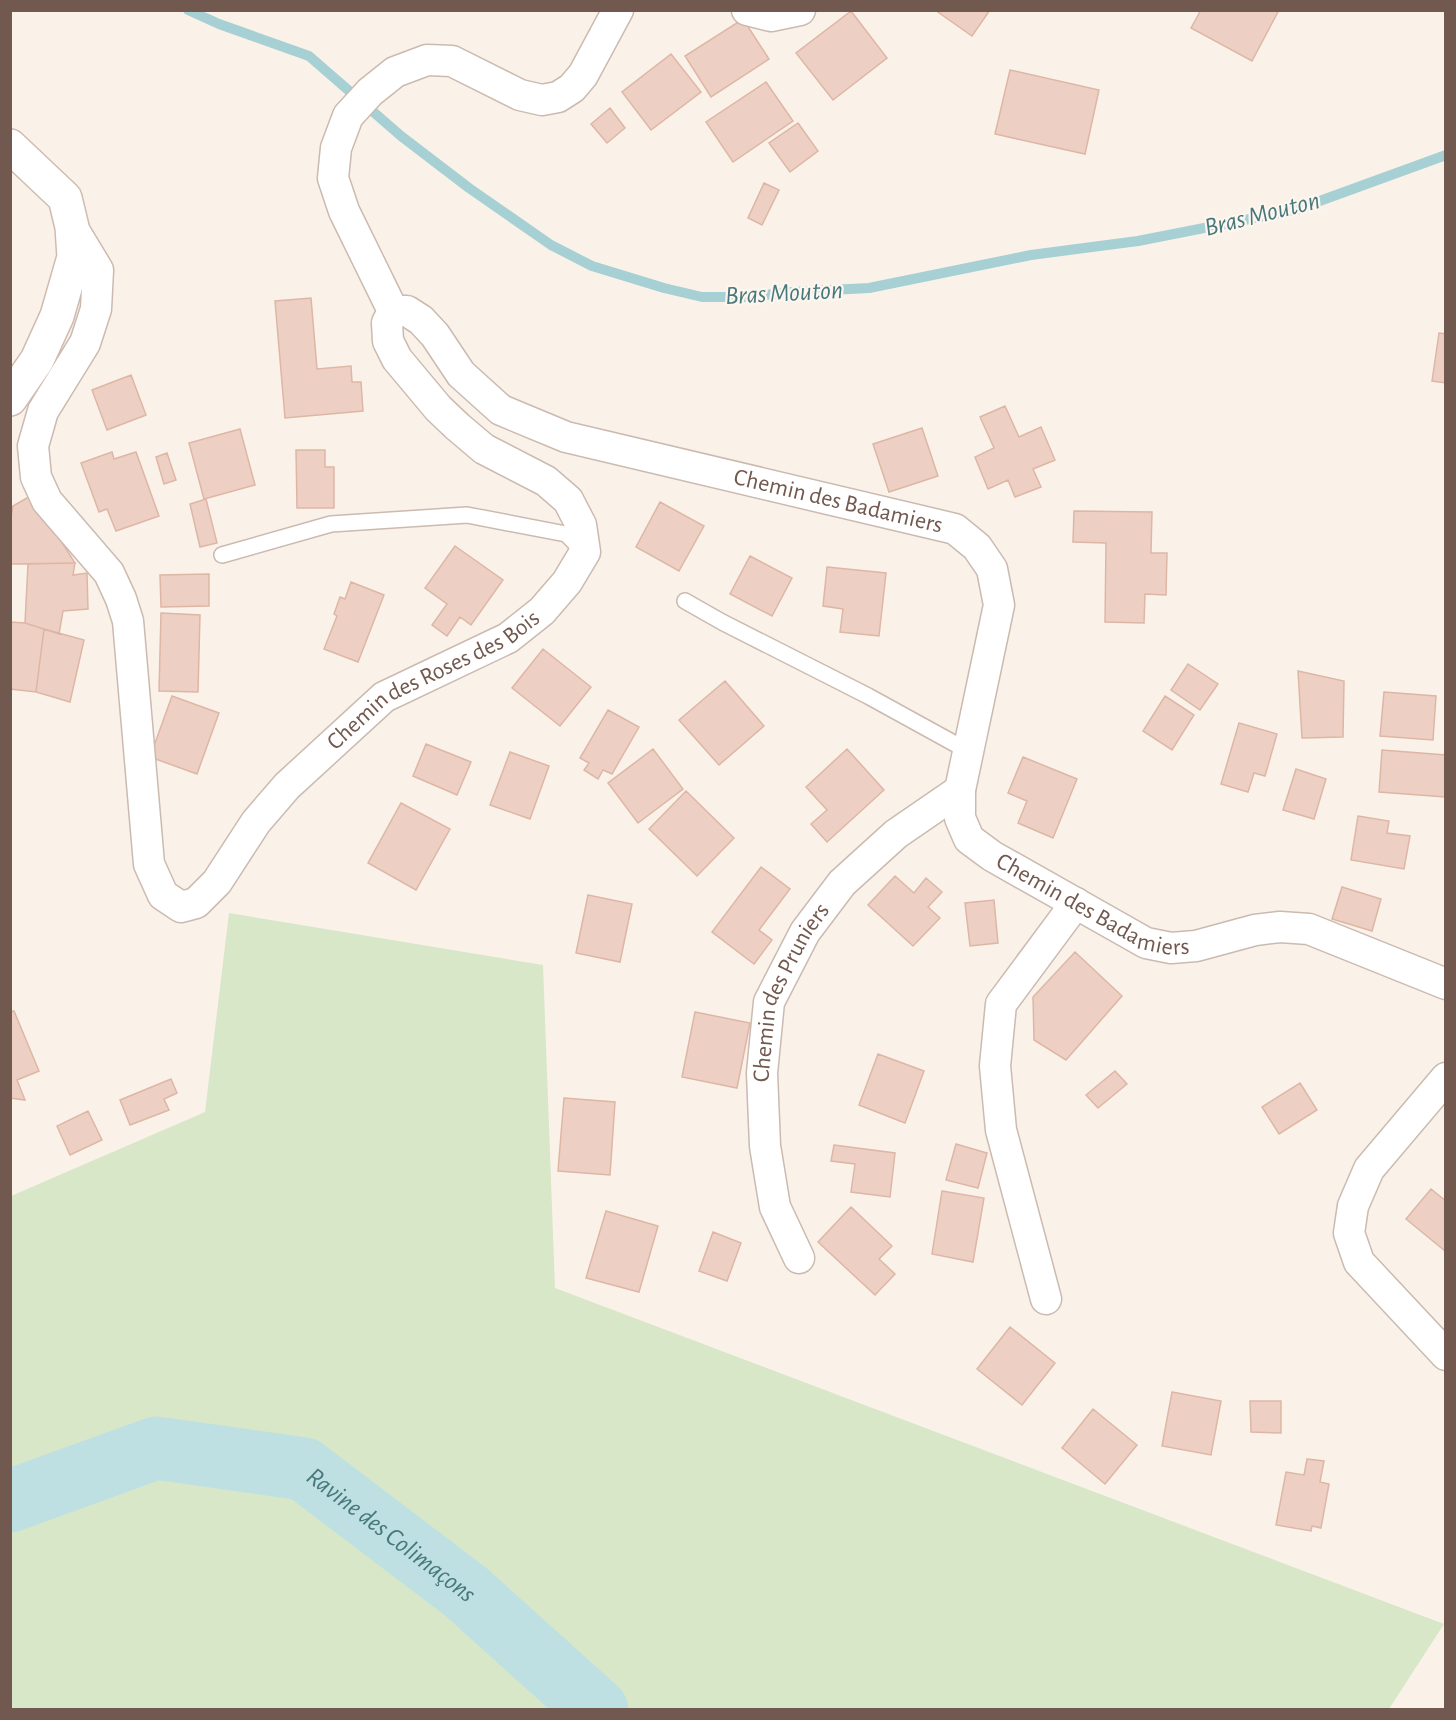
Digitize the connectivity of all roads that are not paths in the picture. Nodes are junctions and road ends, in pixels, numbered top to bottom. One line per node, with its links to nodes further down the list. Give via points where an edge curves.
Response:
1 (618, 10): 6 (street, via 583,75 558,97 542,100 520,95 452,61 428,60 395,72 348,116 336,148 333,178 344,211)
2 (747, 10): 3 (street, via 771,16)
3 (800, 10)
4 (10, 146): 5 (main road, via 65,198)
5 (72, 227): 7 (main road, via 74,256 57,316 38,360); 8 (street, Chemin des Roses des Bois, via 98,270 96,309 85,343 43,411 33,446 36,477 48,501 109,573 121,599 128,621 149,864 164,895 181,907 196,903 217,882 256,822 286,786 384,698 508,638 542,611 567,582)
6 (393, 311): 8 (street, via 387,323 388,341 398,359 458,428 484,449 546,481 568,500 581,525); 11 (street, Chemin des Badamiers, via 407,311 421,320 461,374 501,410 566,438 955,530 977,547 992,569 999,605)
7 (10, 399)
8 (585, 552): 9 (lane, via 566,534 467,515 332,524)
9 (222, 555)
10 (685, 601): 11 (lane)
11 (968, 751): 12 (street, Chemin des Badamiers)
12 (960, 790): 13 (street, Chemin des Badamiers, via 960,818 969,839); 16 (street, Chemin des Pruniers, via 896,834 842,883 805,932 769,1002 762,1073 765,1146 775,1207)
13 (1076, 903): 14 (street, Chemin des Badamiers, via 1146,943 1171,948 1196,946 1255,930 1309,928); 17 (street, via 1001,1004 995,1066 1001,1130)
14 (1446, 984)
15 (1446, 1078): 18 (street, via 1369,1169 1353,1206 1349,1233 1359,1262)
16 (799, 1258)
17 (1046, 1299)
18 (1446, 1355)

